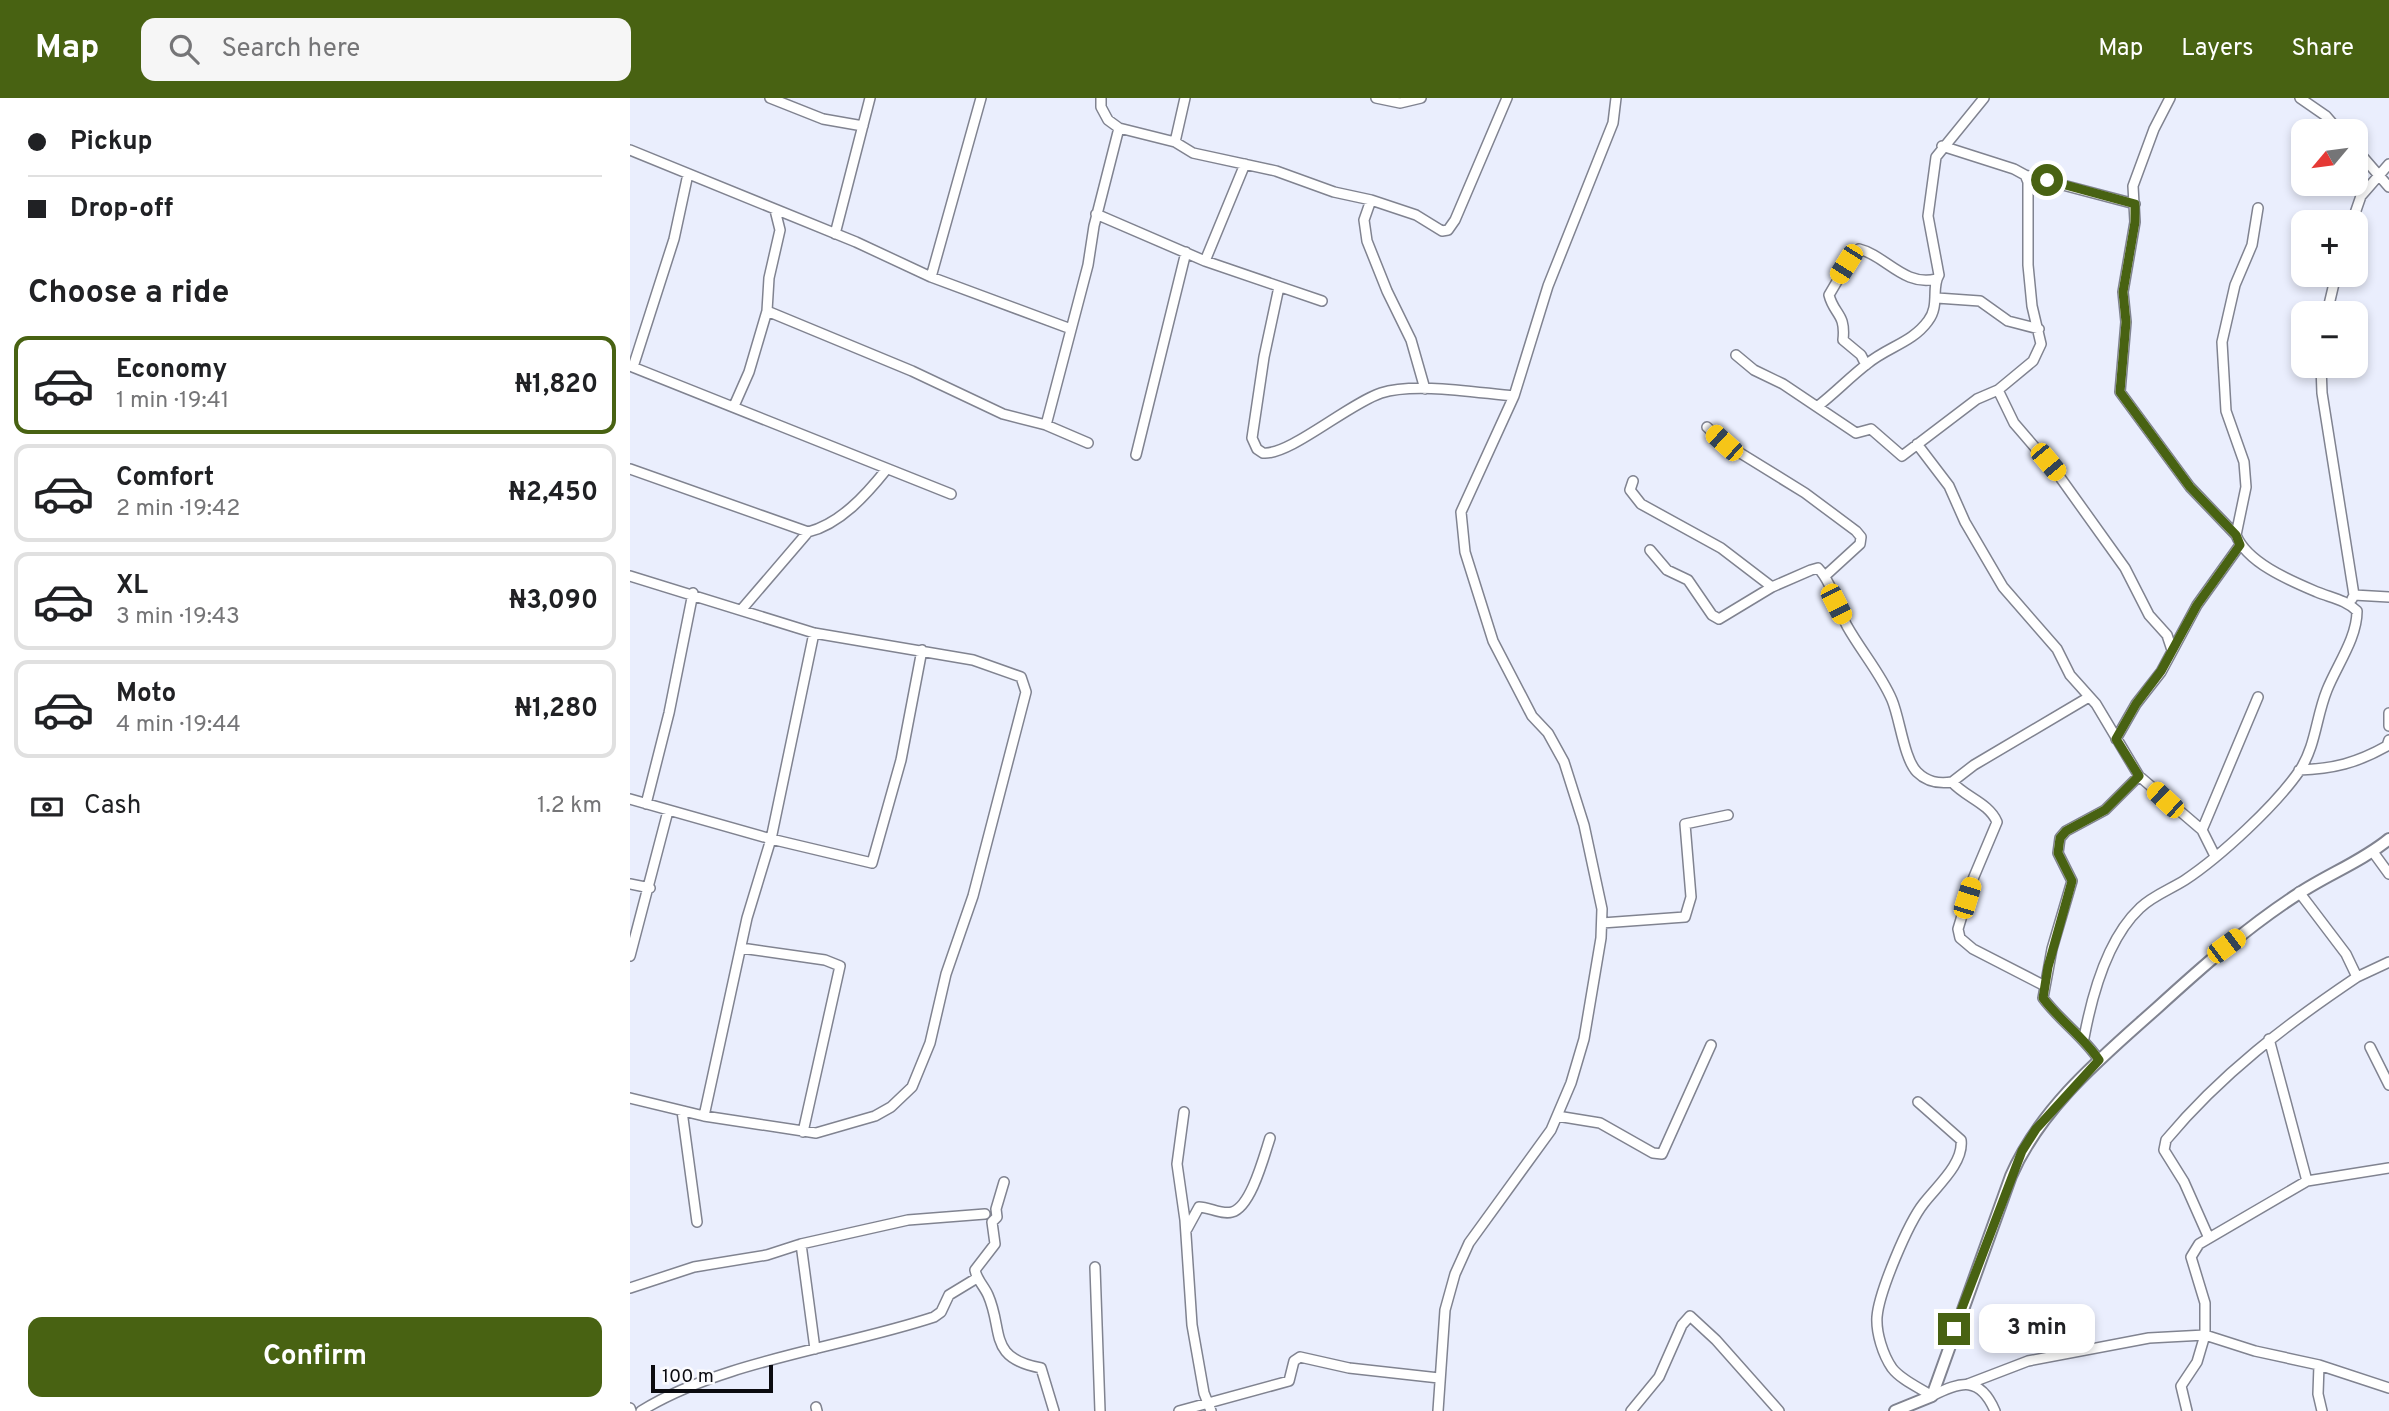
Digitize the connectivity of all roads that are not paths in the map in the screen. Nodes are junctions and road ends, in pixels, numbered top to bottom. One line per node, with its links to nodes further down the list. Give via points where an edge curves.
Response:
1 (770, 98): 15 (street, via 823,120)
2 (870, 98): 15 (street)
3 (981, 98): 38 (street)
4 (1101, 98): 16 (street, via 1108,120)
5 (1185, 98): 17 (street)
6 (1376, 98): 7 (street, via 1400,103)
7 (1421, 98)
8 (1507, 98): 27 (street, via 1448,230)
9 (1602, 98): 13 (street)
10 (1983, 98): 18 (street)
11 (2170, 98): 28 (street, via 2133,186)
12 (2300, 98): 14 (street)
13 (1615, 99): 52 (street, via 1614,123 1548,286)
14 (2329, 119)
15 (863, 126): 35 (street)
16 (1119, 128): 17 (street); 32 (street)
17 (1175, 142): 21 (street, via 1193,153)
18 (1942, 146): 24 (street); 39 (street, via 1936,157 1928,216)
19 (630, 149): 23 (street)
20 (2368, 163): 25 (street)
21 (1245, 164): 27 (street); 37 (street)
22 (2389, 164): 25 (street)
23 (688, 174): 30 (street); 48 (street, via 674,239)
24 (2025, 175): 28 (street); 45 (street, via 2029,278)
25 (2379, 175): 26 (street); 31 (street)
26 (2389, 187)
27 (1371, 200): 50 (street, via 1364,220 1367,241 1411,340)
28 (2135, 204): 65 (street, via 2123,292 2126,322 2120,392 2190,487)
29 (2258, 208): 65 (street, via 2252,245 2235,285 2222,342 2226,411 2244,462 2246,487)
30 (775, 210): 33 (street); 34 (street)
31 (2355, 210)
32 (1097, 214): 36 (street); 44 (street)
33 (792, 218): 34 (street); 35 (street)
34 (780, 230): 43 (street)
35 (835, 234): 38 (street)
36 (1186, 252): 37 (street); 59 (street)
37 (1205, 261): 40 (street)
38 (931, 277): 44 (street)
39 (1936, 279): 41 (street); 47 (street, via 1924,281 1902,273 1866,251 1859,249 1853,254 1829,295 1843,316 1843,340)
40 (1279, 287): 42 (street); 50 (street, via 1252,438 1257,449 1269,454 1284,449 1378,394)
41 (1937, 298): 45 (street, via 1975,300 2008,321); 47 (street, via 1930,319 1913,338)
42 (1322, 301)
43 (767, 311): 53 (street, via 750,372); 55 (street, via 912,370 1003,414)
44 (1071, 329): 55 (street)
45 (2039, 329): 51 (street, via 2038,354)
46 (1736, 355): 54 (street)
47 (1866, 365): 54 (street)
48 (631, 367): 53 (street)
49 (2321, 378): 73 (street)
50 (1425, 389): 52 (street)
51 (1998, 390): 58 (street, via 1977,399); 77 (street, via 2014,423 2084,510)
52 (1514, 396): 102 (street, via 1461,512 1465,552 1493,641 1532,716 1564,762 1584,825)
53 (734, 406): 61 (street)
54 (1818, 407): 58 (street, via 1856,433 1871,429 1899,456)
55 (1046, 425): 57 (street)
56 (1707, 427): 69 (street, via 1861,537 1860,544)
57 (1088, 443)
58 (1917, 444): 81 (street, via 1949,486 2003,587 2049,638)
59 (1136, 455)
60 (630, 469): 64 (street)
61 (886, 470): 63 (street); 64 (street, via 846,512)
62 (1633, 481): 70 (street, via 1630,490 1641,505 1721,548)
63 (951, 494)
64 (808, 532): 74 (street)
65 (2236, 535): 66 (street)
66 (2240, 545): 73 (street, via 2295,582); 75 (street)
67 (1650, 550): 70 (street, via 1668,570 1688,580 1719,619)
68 (630, 576): 71 (street)
69 (1825, 576): 70 (street, via 1818,568); 88 (street, via 1847,625 1892,699 1910,762 1933,782)
70 (1772, 587)
71 (693, 593): 74 (street); 90 (street)
72 (2389, 597): 73 (street)
73 (2352, 599): 86 (street, via 2357,627 2325,694 2313,746)
74 (742, 609): 76 (street)
75 (2183, 628): 77 (street); 79 (street)
76 (814, 633): 78 (street); 94 (street)
77 (2166, 635): 79 (street)
78 (922, 650): 94 (street, via 901,760 874,861 864,863); 120 (street, via 1004,669 1021,677 1026,692 973,896 946,974 930,1044 912,1087 875,1116 829,1132)
79 (2172, 650): 84 (street)
80 (2258, 696): 93 (street)
81 (2089, 698): 84 (street); 88 (street)
82 (2389, 713): 83 (street)
83 (2389, 726)
84 (2116, 739): 87 (street)
85 (2389, 740): 86 (street, via 2387,746 2339,768)
86 (2300, 770): 97 (street, via 2269,807)
87 (2139, 776): 93 (street); 107 (street, via 2105,810 2060,838 2058,853 2072,881)
88 (1952, 782): 107 (street, via 1993,813 1997,822 1973,879 1958,929 1960,938)
89 (630, 799): 90 (street)
90 (646, 804): 91 (street)
91 (668, 811): 94 (street); 100 (street)
92 (1728, 815): 102 (street, via 1685,824 1691,897 1685,917)
93 (2202, 830): 97 (street)
94 (771, 839): 103 (street)
95 (2389, 839): 96 (street)
96 (2373, 852): 98 (street); 101 (street)
97 (2215, 856): 108 (street, via 2141,906 2127,923 2091,1004)
98 (2389, 874)
99 (630, 884): 100 (street)
100 (650, 888): 104 (street)
101 (2300, 892): 106 (street, via 2346,954); 112 (street, via 2226,946)
102 (1602, 923): 119 (street, via 1584,1039)
103 (741, 948): 118 (street); 120 (street, via 840,966)
104 (630, 956)
105 (2389, 962): 106 (street)
106 (2357, 977): 109 (street)
107 (2043, 985): 108 (street, via 2043,998)
108 (2084, 1038): 112 (street)
109 (2269, 1040): 123 (street); 128 (street, via 2219,1083 2164,1145)
110 (1711, 1045): 119 (street, via 1662,1154 1600,1123)
111 (2370, 1047): 113 (street)
112 (2099, 1060): 139 (street, via 2036,1129 2022,1151)
113 (2389, 1085)
114 (630, 1098): 116 (street)
115 (1918, 1102): 139 (street, via 1961,1140 1962,1149 1907,1231 1882,1297 1877,1331 1892,1368)
116 (682, 1111): 118 (street); 126 (street)
117 (1184, 1112): 127 (street, via 1177,1164)
118 (704, 1116): 120 (street)
119 (1557, 1116): 136 (street, via 1469,1243 1455,1274)
120 (803, 1132)
121 (1269, 1138): 127 (street, via 1252,1189 1239,1208 1227,1213 1199,1207)
122 (2389, 1168): 123 (street)
123 (2307, 1181): 128 (street)
124 (1004, 1182): 131 (street, via 992,1222 995,1244 975,1270)
125 (985, 1214): 129 (street, via 908,1220)
126 (697, 1222)
127 (1186, 1231): 140 (street, via 1192,1325)
128 (2208, 1236): 133 (street, via 2191,1257 2206,1303)
129 (801, 1244): 132 (street); 134 (street)
130 (1095, 1267): 143 (street)
131 (977, 1278): 134 (street, via 949,1295 934,1317); 142 (street, via 988,1294 998,1342 1025,1365 1041,1368)
132 (630, 1288)
133 (2205, 1335): 135 (street, via 2255,1352); 137 (street, via 2149,1338 2028,1361); 151 (street, via 2197,1362 2180,1386)
134 (814, 1349): 141 (street, via 722,1376)
135 (2319, 1365): 138 (street); 152 (street)
136 (1439, 1378): 140 (street, via 1349,1368 1300,1357 1294,1361 1289,1381); 146 (street)
137 (1968, 1384): 139 (street); 150 (street, via 1988,1396)
138 (2389, 1388)
139 (1932, 1396): 149 (street)
140 (1208, 1401): 144 (street); 145 (street)
141 (640, 1411)
142 (1054, 1411)
143 (1100, 1411)
144 (1179, 1411)
145 (1211, 1411)
146 (1438, 1411)
147 (1631, 1411): 148 (street, via 1659,1377 1690,1316)
148 (1779, 1411)
149 (1895, 1411)
150 (1995, 1411)
151 (2187, 1411)
152 (2322, 1411)

